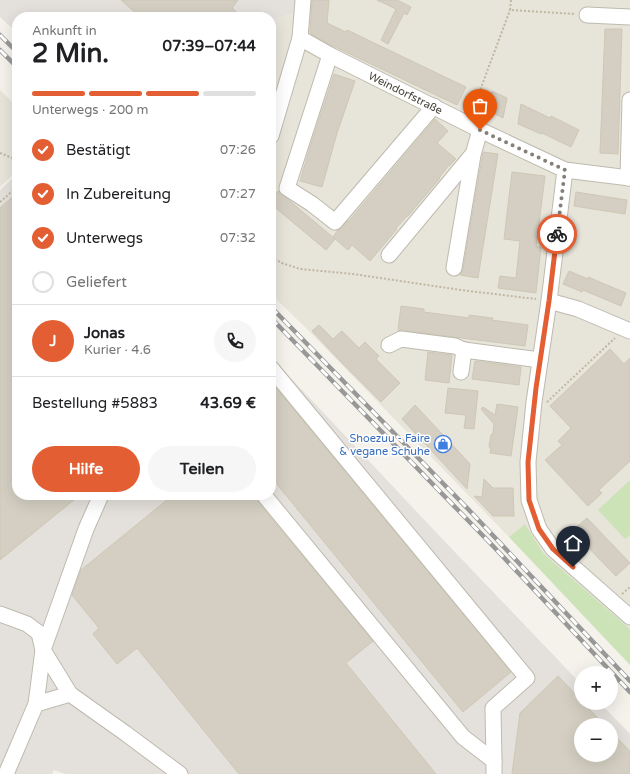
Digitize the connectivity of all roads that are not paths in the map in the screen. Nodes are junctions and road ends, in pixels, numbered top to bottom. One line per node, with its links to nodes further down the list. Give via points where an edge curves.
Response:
1 (303, 0): 4 (street)
2 (587, 15): 3 (street)
3 (630, 17)
4 (300, 38): 5 (street, Weindorfstraße); 8 (street)
5 (330, 54): 7 (street, Weindorfstraße); 7 (street, via 287,188 336,222)
6 (630, 100): 12 (street, Weindorfstraße)
7 (434, 106): 9 (street, Weindorfstraße)
8 (276, 119)
9 (474, 126): 10 (street); 11 (street, Weindorfstraße)
10 (473, 154): 13 (street); 14 (street)
11 (565, 170): 12 (street, Weindorfstraße); 15 (street)
12 (629, 178)
13 (389, 255)
14 (454, 268)
15 (549, 301): 16 (street, via 578,309); 19 (street)
16 (627, 330)
17 (389, 345): 18 (street, via 401,339 455,346)
18 (464, 350): 19 (street); 20 (street)
19 (540, 360): 25 (street, via 528,462 529,500 539,529 553,549)
20 (461, 372)
21 (276, 374): 29 (street, via 527,678 493,708)
22 (100, 500): 26 (street, via 86,529)
23 (268, 500): 29 (street, via 463,737)
24 (0, 614): 26 (street, via 27,624 39,633)
25 (630, 617)
26 (43, 650): 27 (street); 28 (street)
27 (70, 694): 28 (street); 31 (street)
28 (36, 704): 30 (street)
29 (494, 767)
30 (6, 774)
31 (180, 774)

